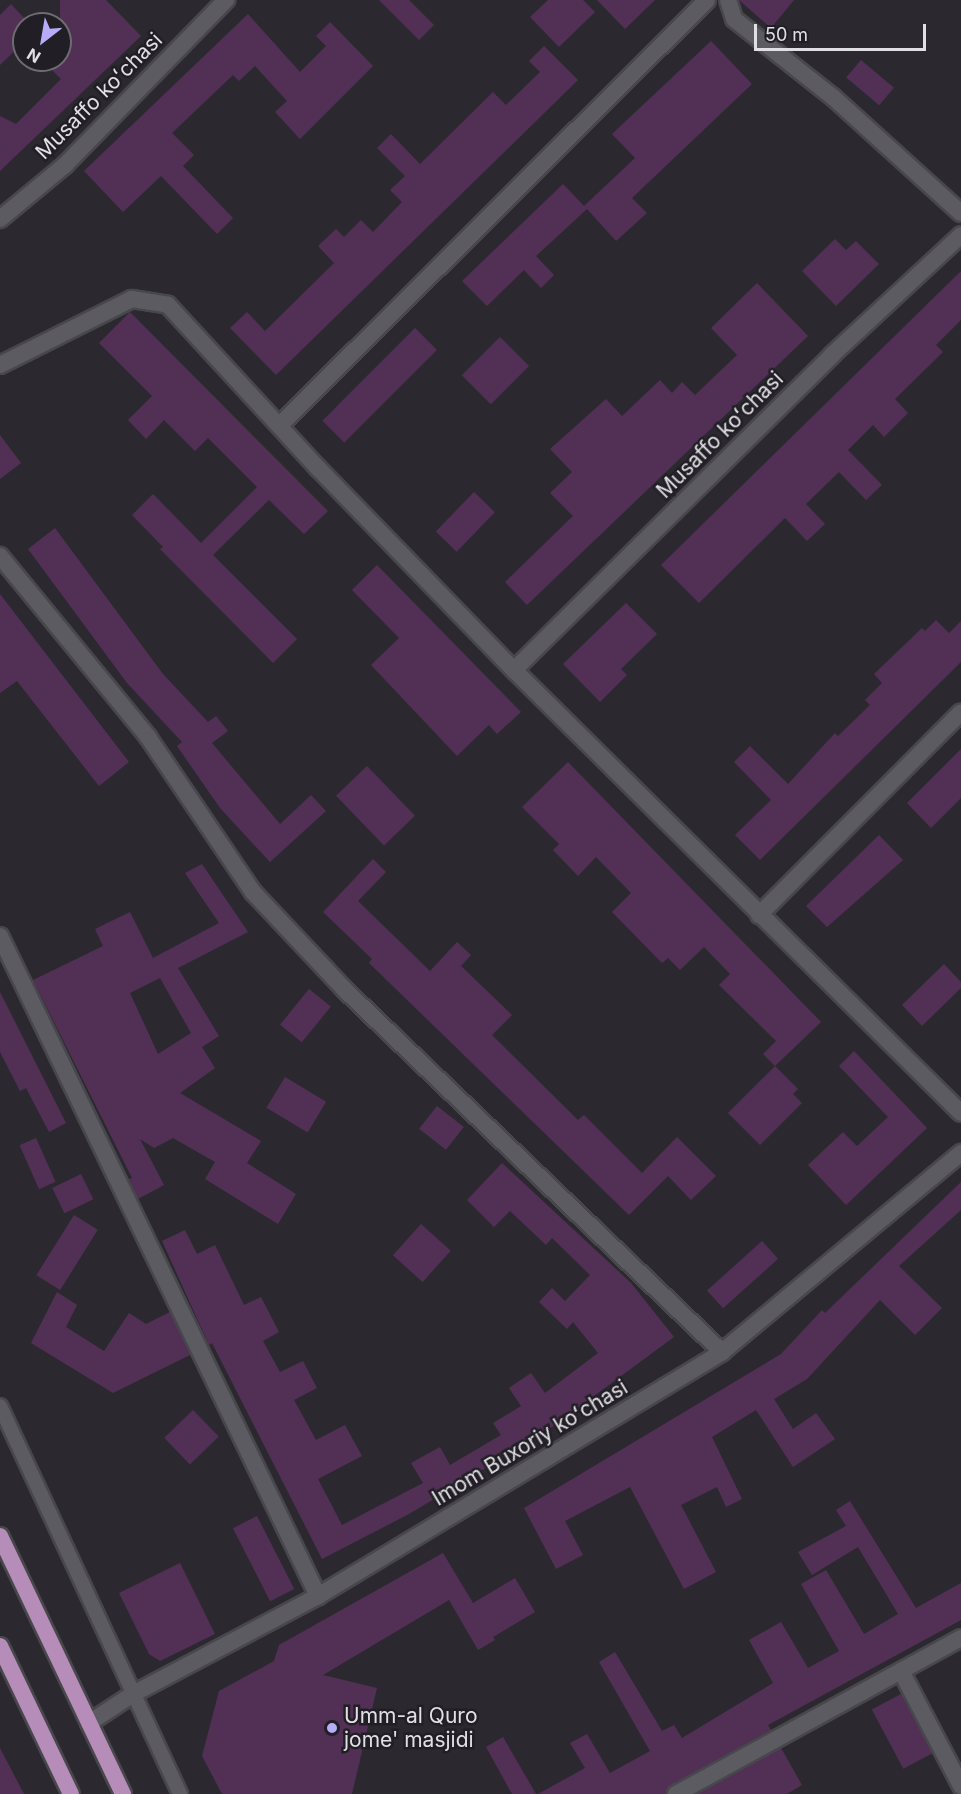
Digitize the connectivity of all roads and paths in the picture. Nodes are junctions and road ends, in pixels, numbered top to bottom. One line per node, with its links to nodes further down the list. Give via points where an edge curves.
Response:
1 (226, 0): 5 (street, Musaffo koʻchasi, via 65,165)
2 (707, 0): 8 (street)
3 (728, 0): 4 (street, via 734,19 834,98)
4 (961, 213)
5 (0, 219)
6 (961, 235): 10 (street, Musaffo koʻchasi, via 832,355)
7 (0, 364): 8 (street, via 132,299 168,304)
8 (280, 425): 10 (street)
9 (0, 556): 16 (street, via 148,737 253,892 344,989)
10 (514, 670): 12 (street)
11 (961, 712): 12 (street)
12 (759, 915): 14 (street)
13 (0, 936): 19 (street)
14 (961, 1113)
15 (961, 1153): 16 (street, Imom Buxoriy koʻchasi)
16 (722, 1352): 19 (street, Imom Buxoriy koʻchasi)
17 (0, 1406): 23 (lane)
18 (0, 1536): 24 (highway)
19 (318, 1596): 23 (street, Imom Buxoriy koʻchasi)
20 (961, 1638): 22 (street)
21 (0, 1646): 26 (highway)
22 (901, 1671): 25 (street); 29 (street)
23 (133, 1694): 24 (street, Imom Buxoriy koʻchasi); 28 (lane)
24 (89, 1723): 27 (highway)
25 (961, 1786)
26 (71, 1794)
27 (123, 1794)
28 (180, 1794)
29 (676, 1794)

